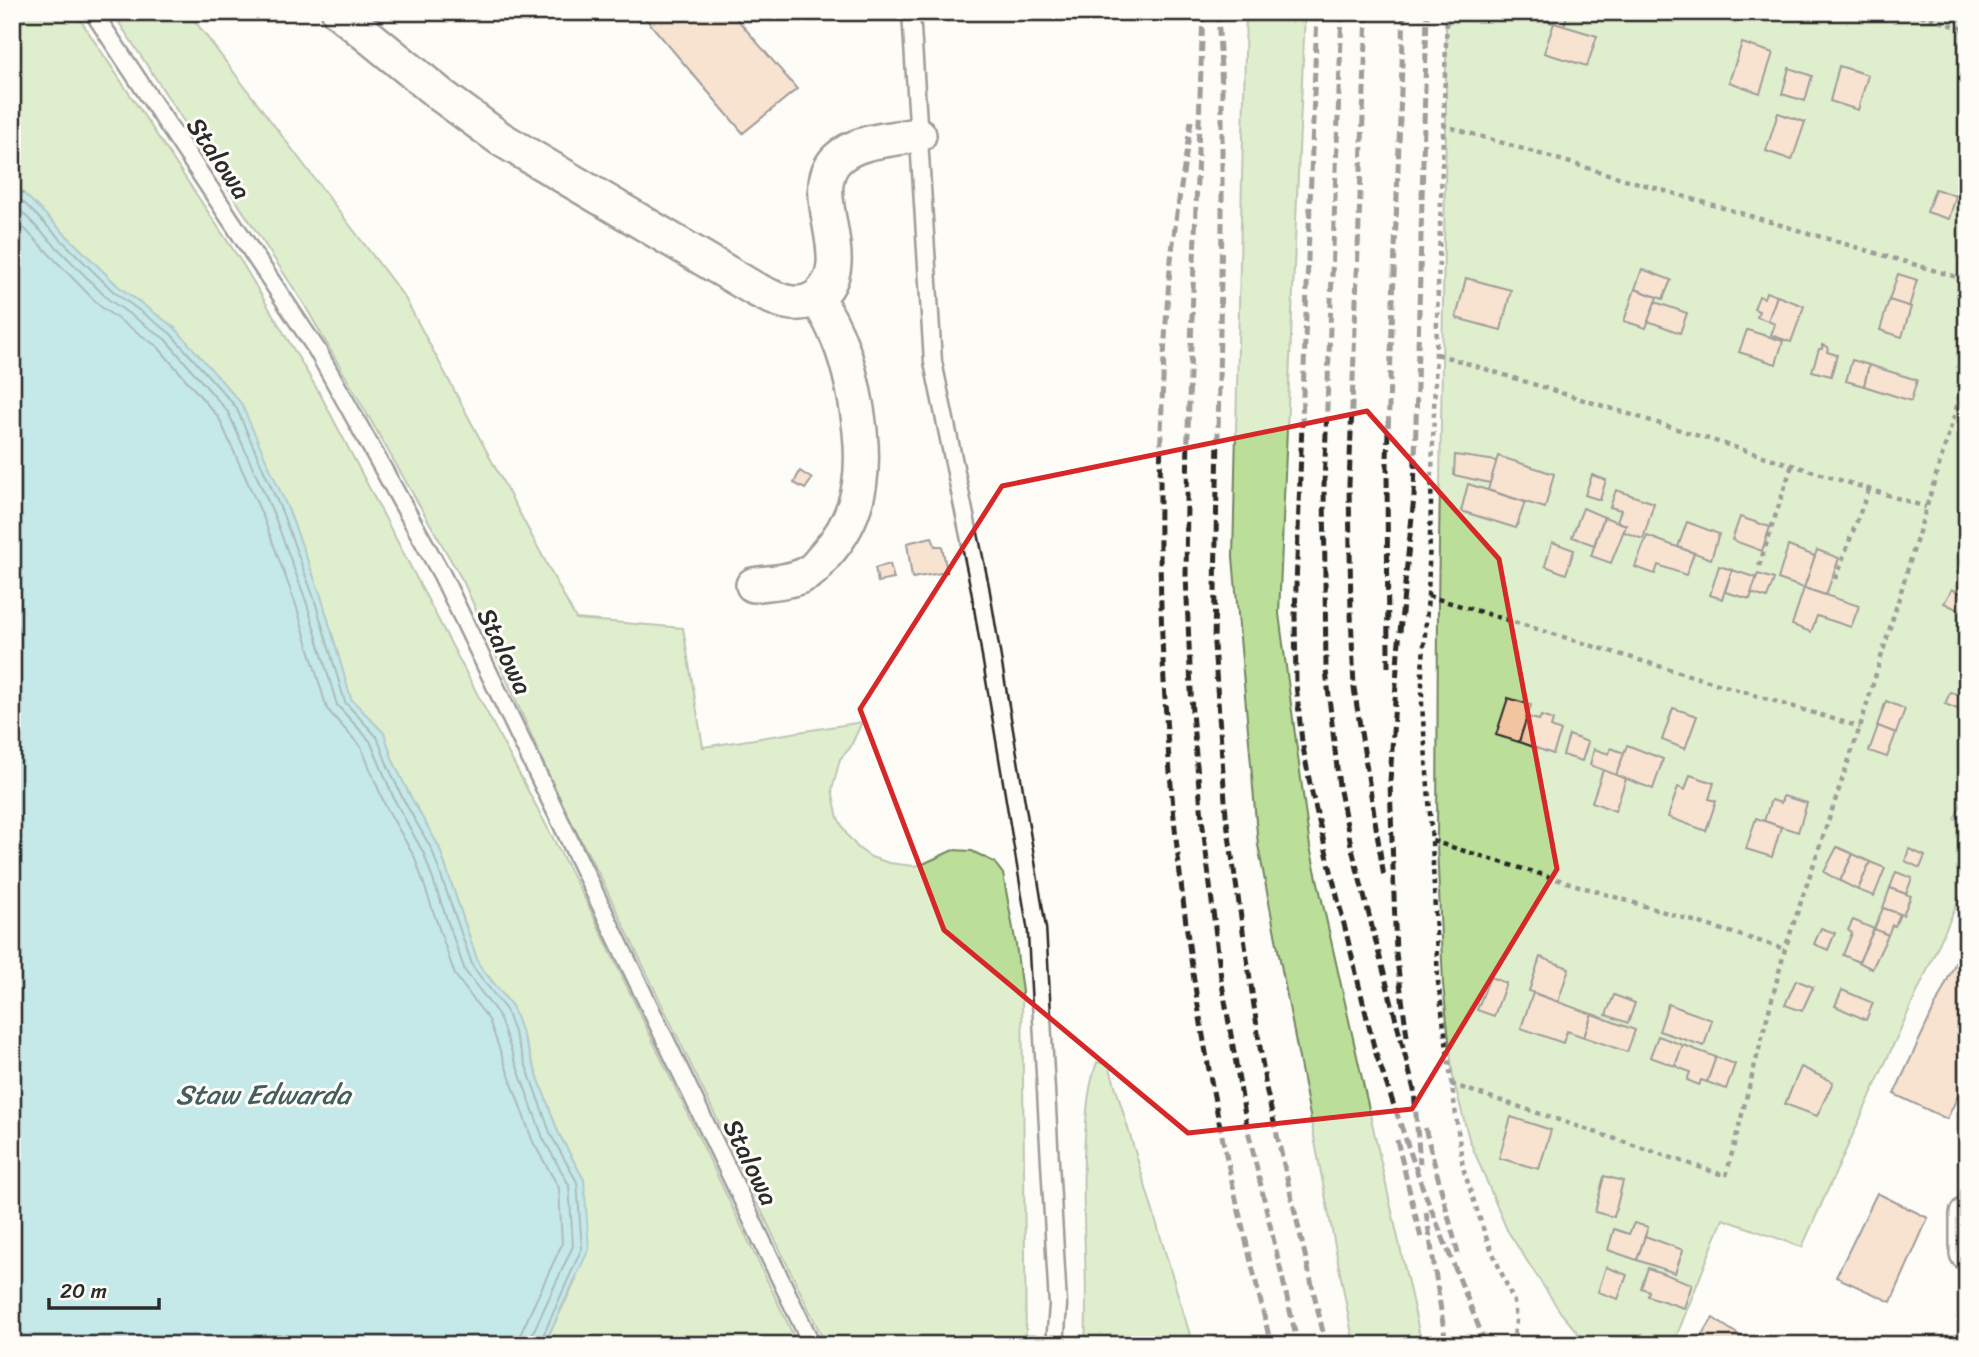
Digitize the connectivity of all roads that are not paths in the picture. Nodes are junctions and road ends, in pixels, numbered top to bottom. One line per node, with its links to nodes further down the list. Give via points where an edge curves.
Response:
1 (93, 12): 9 (lane, Stalowa, via 317,350 442,575)
2 (339, 12): 5 (street, via 500,139 773,298 804,303)
3 (911, 12): 4 (lane)
4 (919, 135): 5 (street, via 849,150 832,166 826,190 834,261 828,284); 10 (lane, via 933,362 980,588 1037,930 1058,1305)
5 (816, 298): 6 (street, via 849,367 863,455 858,495 835,545 810,572)
6 (753, 585)
7 (1967, 1214): 8 (street)
8 (1967, 1253)
9 (812, 1345)
10 (1055, 1345)

